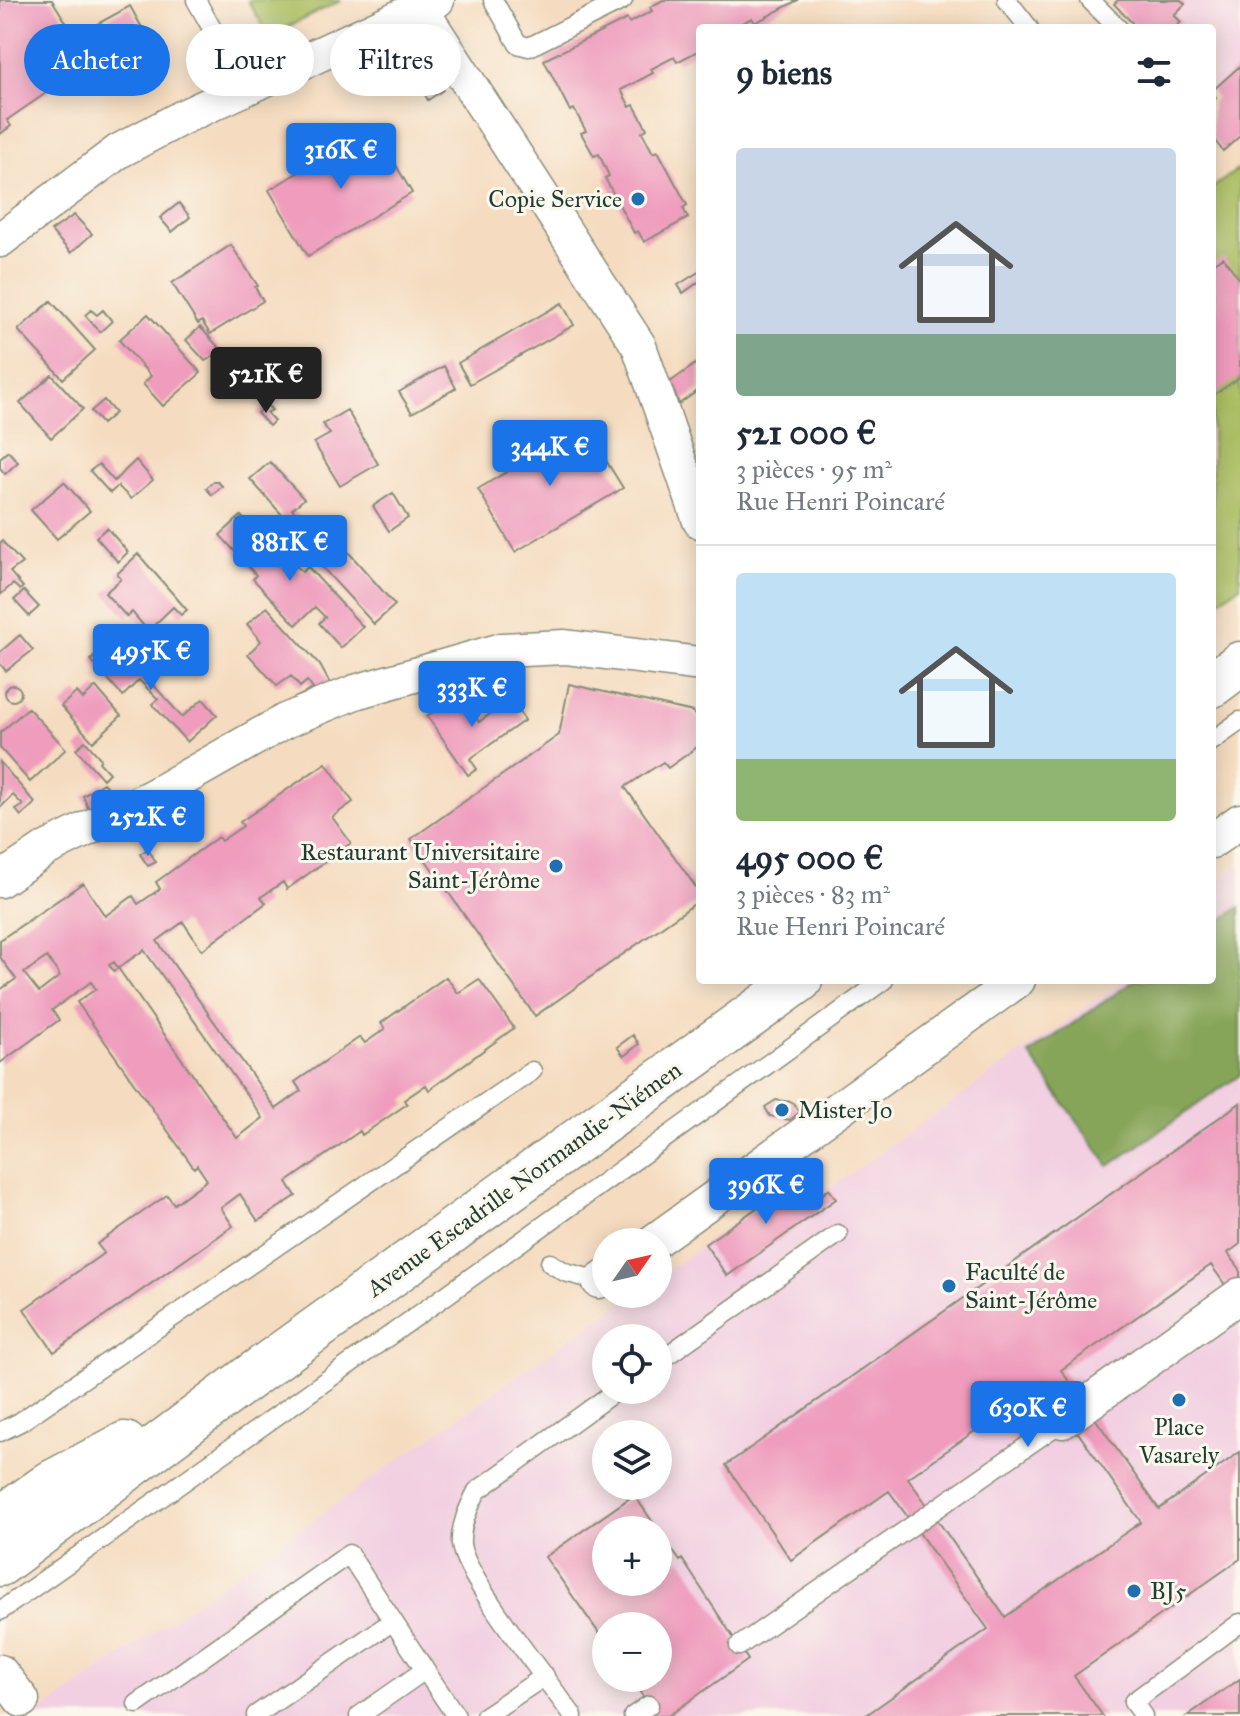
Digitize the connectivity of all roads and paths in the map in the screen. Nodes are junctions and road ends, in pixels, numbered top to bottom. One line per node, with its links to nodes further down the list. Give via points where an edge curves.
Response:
1 (196, 0): 7 (lane)
2 (493, 0): 3 (lane, via 518,44 529,47)
3 (623, 0)
4 (1007, 0): 8 (lane)
5 (1090, 0): 9 (lane)
6 (429, 4): 10 (street); 13 (street, via 639,346)
7 (209, 24)
8 (1026, 24)
9 (1114, 24)
10 (314, 56)
11 (229, 96): 12 (street, via 119,151)
12 (0, 240)
13 (696, 510)
14 (696, 663): 21 (street, via 565,647 502,650 355,692 285,721 46,849)
15 (1240, 664): 16 (street)
16 (1216, 682)
17 (1240, 721): 18 (lane)
18 (1216, 738)
19 (1240, 821): 20 (street)
20 (1216, 838)
21 (0, 880)
22 (794, 984): 32 (street, Avenue Escadrille Normandie-Niémen)
23 (878, 984): 38 (lane)
24 (1012, 984): 26 (street)
25 (532, 1071): 35 (lane)
26 (672, 1228)
27 (838, 1234): 31 (lane)
28 (550, 1263): 29 (lane, via 565,1272)
29 (592, 1276)
30 (1240, 1295): 34 (street)
31 (672, 1352)
32 (247, 1379): 36 (street, Avenue Escadrille Normandie-Niémen, via 51,1483); 37 (street, Avenue Escadrille Normandie-Niémen)
33 (598, 1404): 43 (lane, via 477,1491 465,1514 461,1544 468,1567)
34 (1063, 1421): 41 (lane)
35 (0, 1432)
36 (0, 1519)
37 (0, 1564)
38 (0, 1611)
39 (393, 1621): 42 (lane); 44 (lane, via 349,1554); 46 (lane)
40 (1240, 1623): 52 (lane, via 1133,1702)
41 (739, 1646)
42 (425, 1670): 47 (lane); 48 (lane)
43 (545, 1676): 49 (lane); 50 (lane)
44 (137, 1704)
45 (649, 1705): 51 (lane)
46 (256, 1715)
47 (359, 1716)
48 (456, 1716)
49 (485, 1716)
50 (573, 1716)
51 (633, 1716)
52 (1143, 1716)

